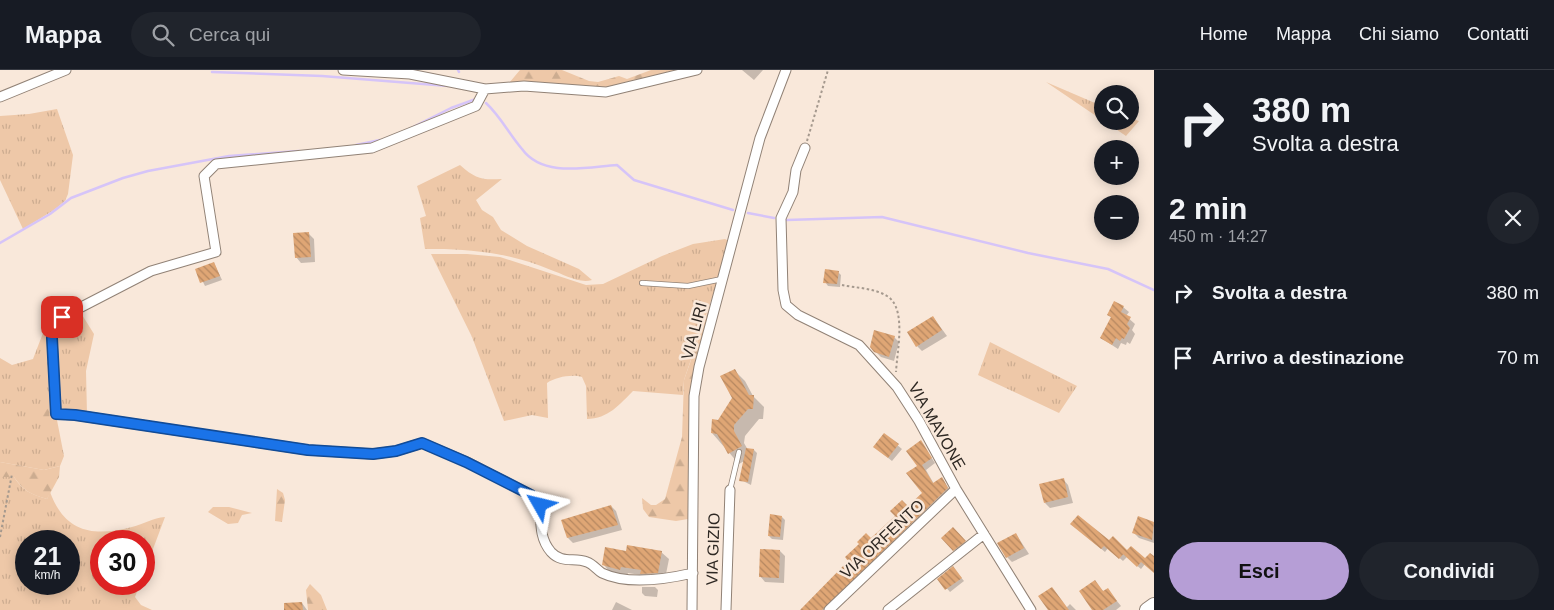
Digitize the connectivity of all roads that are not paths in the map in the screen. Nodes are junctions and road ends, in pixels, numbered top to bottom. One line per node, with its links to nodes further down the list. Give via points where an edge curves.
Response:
1 (66, 70): 6 (street)
2 (343, 70): 5 (street, via 410,74)
3 (697, 70): 5 (street, via 606,92 524,86)
4 (786, 70): 8 (street, VIA LIRI, via 760,138)
5 (485, 89): 14 (street, via 476,106 372,148 210,167 204,176 216,252 151,271 62,317 54,326 52,338 56,414 308,450 373,454 422,443 531,495 540,505 540,528 547,547 560,558 588,562 603,573 627,578 652,580)
6 (0, 98)
7 (805, 148): 11 (street, VIA MAVONE, via 781,218 786,305 798,315 859,346 896,385)
8 (723, 279): 9 (lane, via 688,286); 14 (street, VIA LIRI, via 694,396)
9 (642, 283)
10 (739, 452): 12 (lane)
11 (956, 489): 13 (street, VIA MAVONE); 18 (street, VIA ORFENTO)
12 (730, 490): 17 (street, VIA GIZIO)
13 (984, 534): 19 (street); 20 (street, VIA MAVONE)
14 (693, 573): 16 (street, VIA LIRI)
15 (1154, 605): 21 (main road)
16 (692, 610)
17 (726, 610)
18 (829, 610)
19 (888, 610)
20 (1031, 610)
21 (1147, 610)

